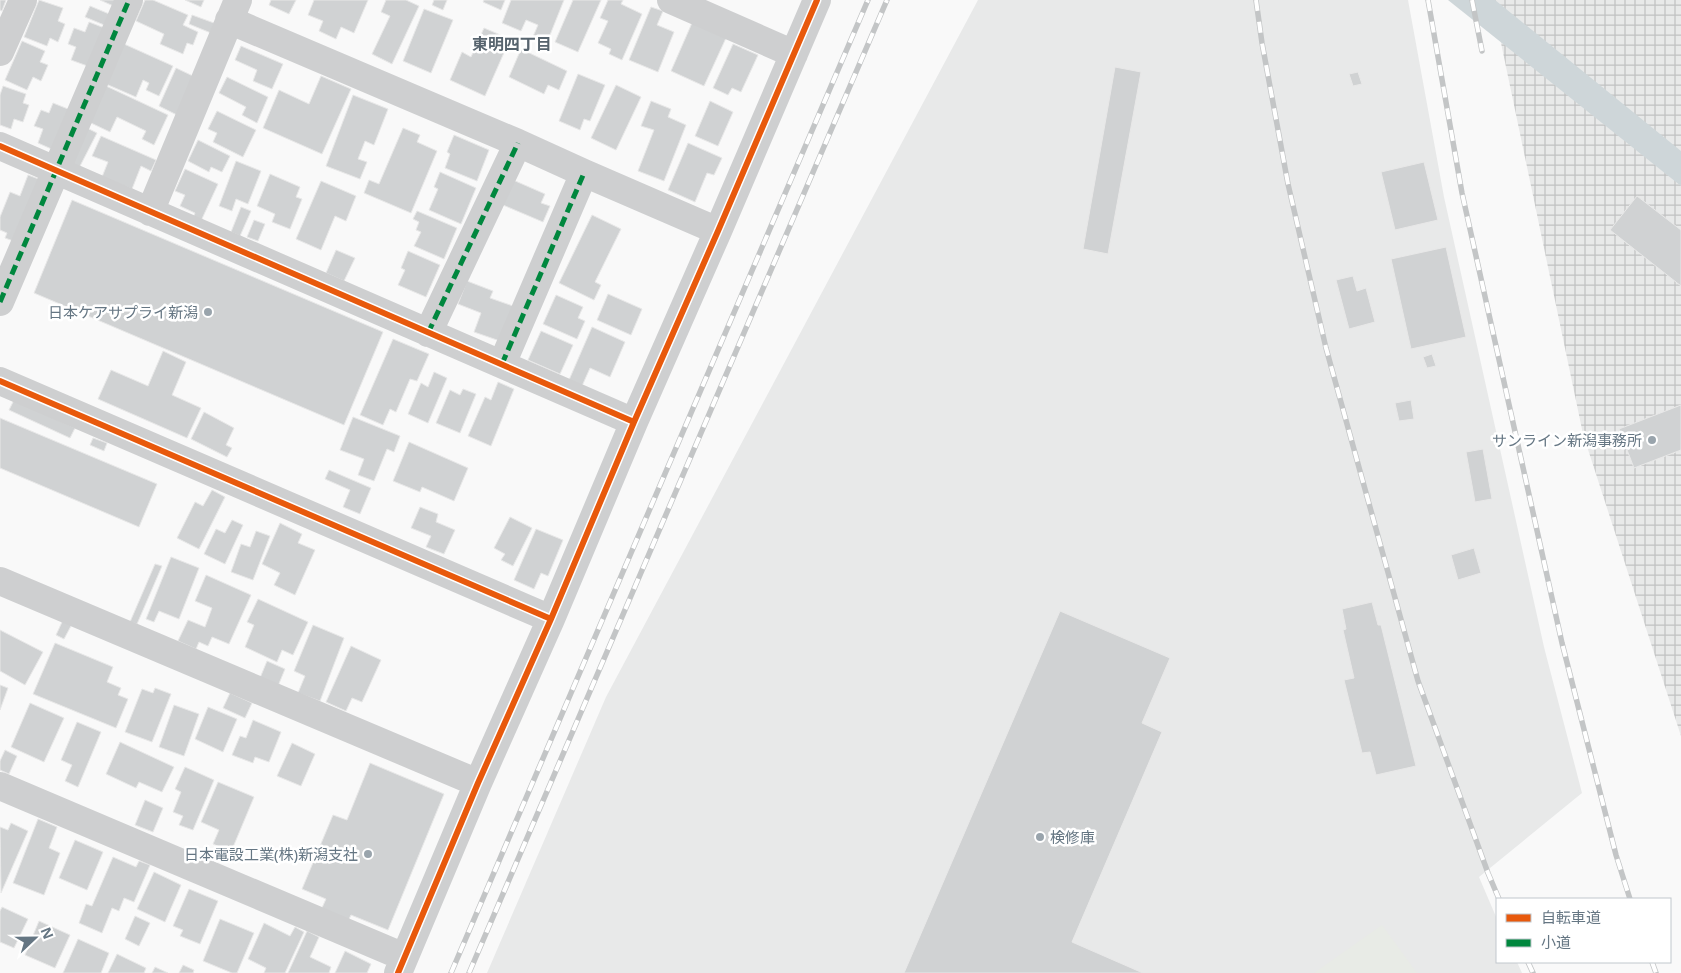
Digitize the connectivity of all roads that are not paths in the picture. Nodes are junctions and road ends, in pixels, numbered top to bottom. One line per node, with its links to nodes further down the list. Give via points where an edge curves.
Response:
1 (23, 0): 6 (street)
2 (129, 0): 10 (street)
3 (670, 0): 7 (street)
4 (817, 0): 7 (street)
5 (234, 10): 8 (street); 12 (street)
6 (0, 52)
7 (794, 54): 13 (street)
8 (518, 143): 11 (street); 15 (street)
9 (0, 146): 10 (street)
10 (56, 171): 12 (street); 14 (street)
11 (584, 173): 13 (street); 16 (street)
12 (150, 212): 15 (street)
13 (718, 231): 18 (street)
14 (0, 302)
15 (428, 333): 16 (street)
16 (502, 364): 18 (street)
17 (0, 381): 20 (street)
18 (634, 422): 20 (street)
19 (0, 581): 21 (street)
20 (551, 618): 21 (street)
21 (478, 783): 23 (street)
22 (0, 786): 23 (street)
23 (401, 965)

